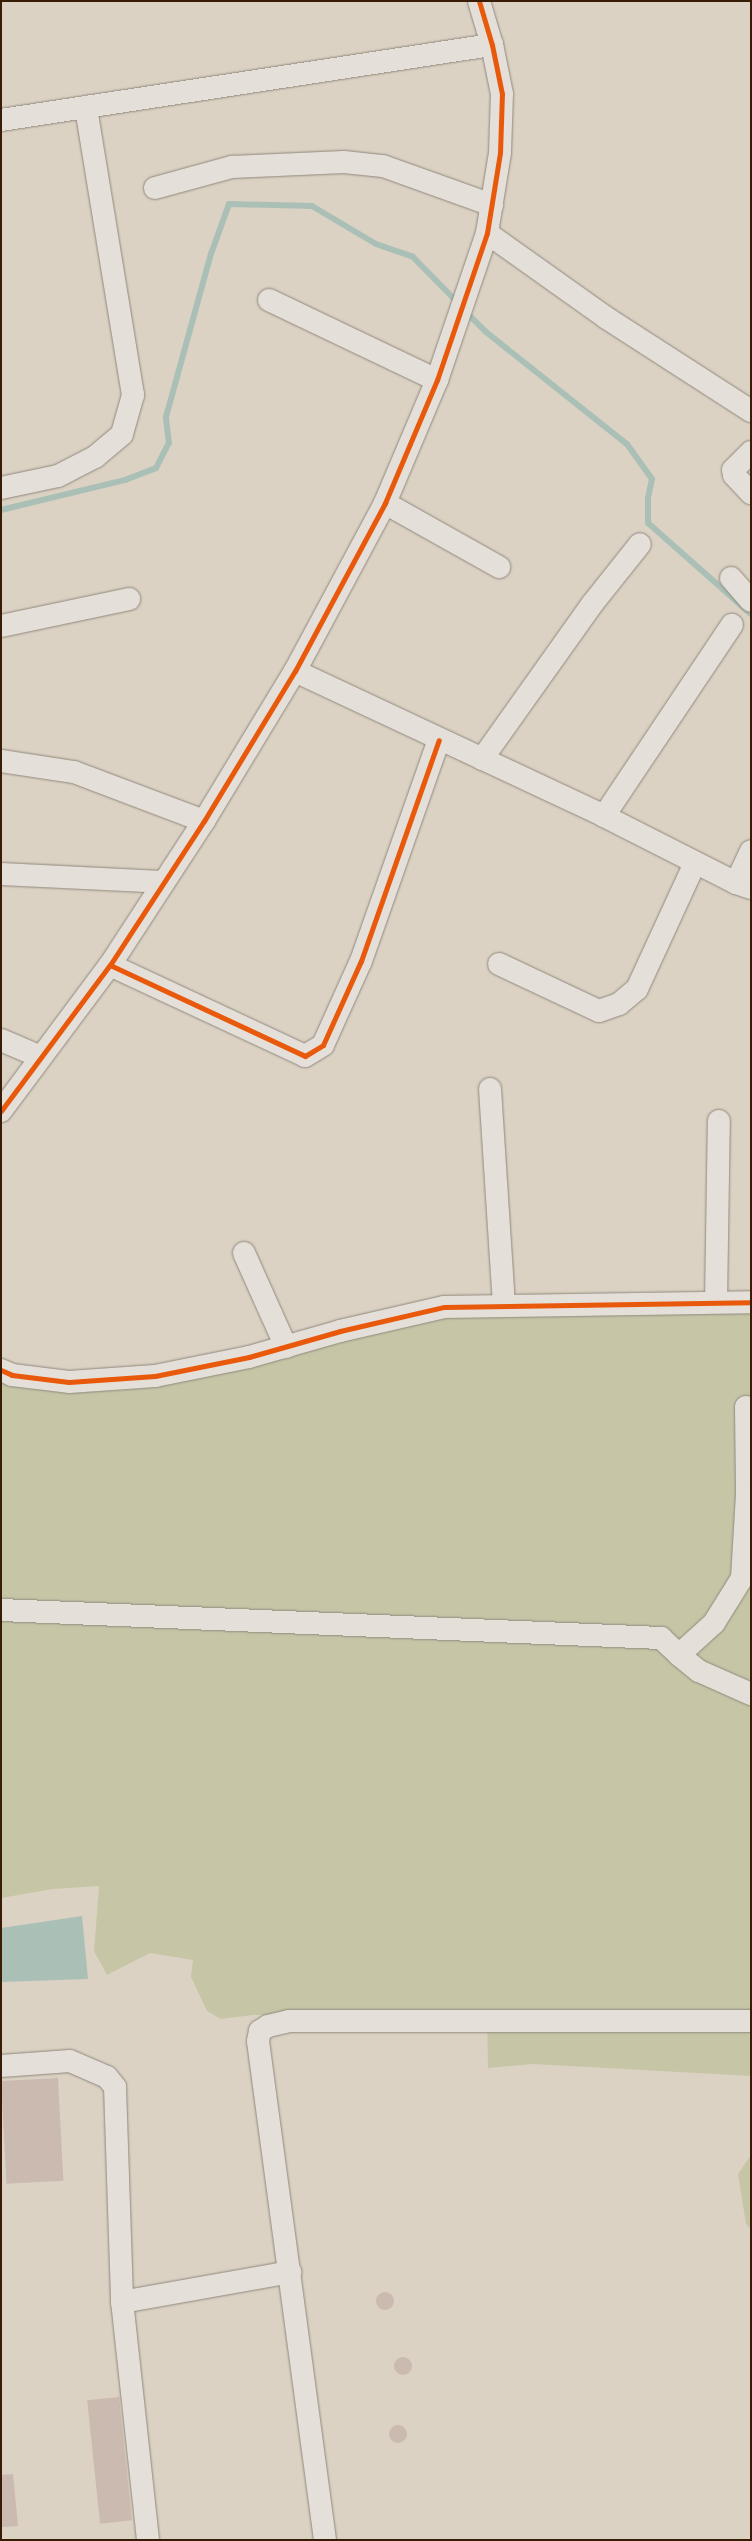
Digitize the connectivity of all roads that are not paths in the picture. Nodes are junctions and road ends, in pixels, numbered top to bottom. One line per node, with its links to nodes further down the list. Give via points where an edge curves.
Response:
1 (479, 1): 2 (street)
2 (492, 45): 3 (street); 6 (street, via 502,94 500,153)
3 (86, 107): 4 (street); 12 (street, via 133,395 122,434 95,457 58,476)
4 (1, 120)
5 (156, 188): 6 (street, via 232,167 344,162 383,166)
6 (492, 205): 7 (street)
7 (487, 234): 9 (street); 10 (street, via 606,317)
8 (269, 300): 9 (street)
9 (437, 380): 14 (street)
10 (751, 411)
11 (751, 452): 13 (street, via 733,470)
12 (1, 488)
13 (751, 493)
14 (385, 503): 16 (street); 22 (street)
15 (640, 544): 24 (street, via 592,602)
16 (499, 567)
17 (731, 578): 19 (street)
18 (129, 599): 21 (street)
19 (751, 601)
20 (732, 625): 26 (street)
21 (1, 626)
22 (295, 672): 23 (street); 27 (street)
23 (439, 740): 24 (street); 34 (street, via 361,961 324,1045 306,1056)
24 (482, 759): 26 (street)
25 (1, 760): 27 (street, via 74,772)
26 (604, 816): 29 (street)
27 (204, 821): 31 (street)
28 (751, 851): 32 (street)
29 (695, 863): 32 (street); 33 (street, via 637,989 619,1004 599,1011)
30 (1, 874): 31 (street)
31 (162, 882): 34 (street)
32 (743, 886)
33 (499, 964)
34 (110, 965): 36 (street)
35 (1, 1040): 36 (street)
36 (41, 1057): 38 (street)
37 (490, 1089): 43 (street)
38 (1, 1110)
39 (719, 1121): 41 (street)
40 (244, 1253): 44 (street)
41 (716, 1302): 42 (street); 43 (street)
42 (751, 1302)
43 (504, 1306): 44 (street, via 444,1307)
44 (286, 1346): 45 (street, via 155,1376 69,1382 12,1375)
45 (1, 1370)
46 (746, 1407): 48 (street, via 747,1494 742,1578 714,1623)
47 (1, 1610): 48 (street, via 661,1638)
48 (679, 1656): 49 (street, via 699,1671)
49 (751, 1694)
50 (751, 2021): 52 (street, via 299,2021 268,2026 260,2031 258,2041)
51 (1, 2066): 53 (street, via 70,2061 107,2077 115,2087)
52 (290, 2272): 53 (street); 55 (street)
53 (122, 2302): 54 (street)
54 (148, 2540)
55 (325, 2540)

